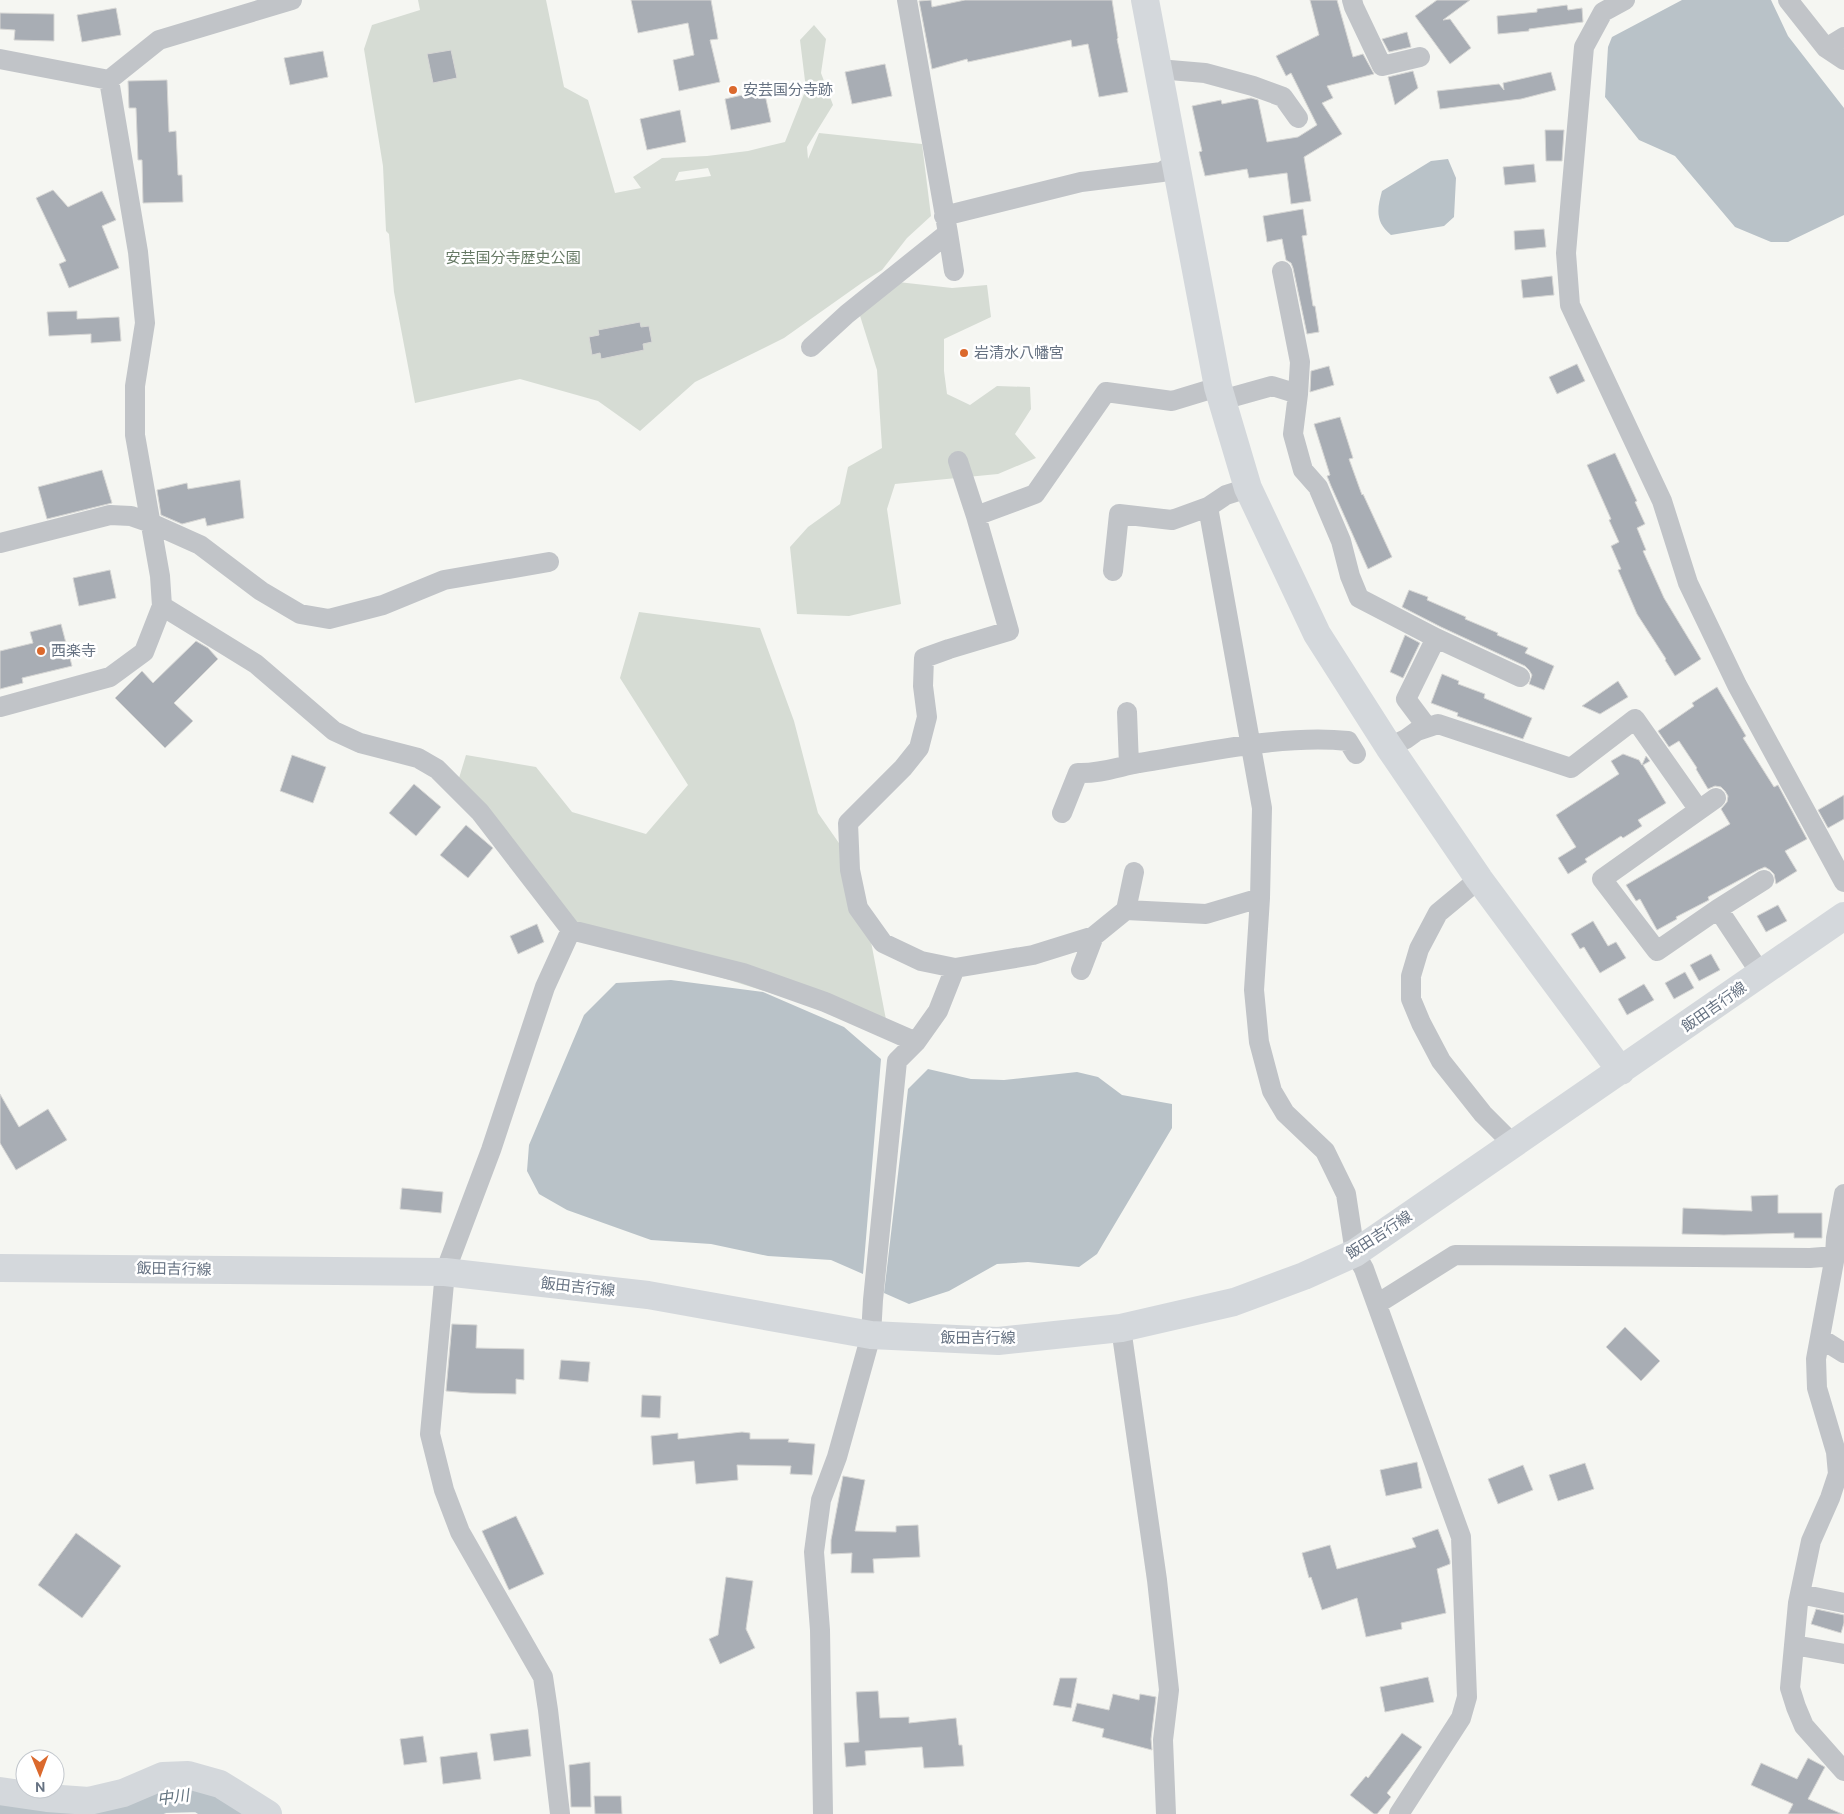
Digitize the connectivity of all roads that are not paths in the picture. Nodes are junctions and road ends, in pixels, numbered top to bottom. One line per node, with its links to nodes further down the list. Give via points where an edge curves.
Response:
1 (292, 0): 13 (street, via 159,40)
2 (907, 0): 16 (street)
3 (1145, 0): 12 (main road)
4 (1352, 0): 9 (street, via 1382,66)
5 (1625, 0): 46 (street, via 1603,12 1584,47 1566,253 1570,305 1662,501 1688,583 1737,685)
6 (1788, 0): 8 (street)
7 (1844, 37): 8 (street)
8 (1826, 48): 11 (street)
9 (1420, 57)
10 (0, 59): 13 (street)
11 (1844, 60)
12 (1158, 69): 14 (street, via 1205,73 1253,86 1283,97); 15 (main road)
13 (109, 80): 26 (street, via 138,252 145,322 135,386 135,435)
14 (1298, 118)
15 (1176, 162): 16 (street, via 1162,172 1081,182); 20 (main road)
16 (946, 224): 17 (street); 19 (street)
17 (954, 271)
18 (1282, 271): 21 (street, via 1300,362)
19 (811, 347)
20 (1220, 393): 21 (street, via 1272,386); 23 (main road); 25 (street, via 1172,401 1106,392 1035,494)
21 (1298, 394): 31 (street, via 1293,434 1303,470 1318,487 1341,541 1359,598)
22 (958, 462): 25 (street)
23 (1248, 488): 24 (street, via 1226,495); 37 (main road, via 1317,634)
24 (1208, 507): 29 (street, via 1172,520 1119,514); 36 (street)
25 (976, 516): 53 (street, via 1010,631 924,658 927,717 919,748 848,823 850,870 858,908 883,943 921,961)
26 (151, 523): 27 (street, via 131,516 110,515); 28 (street, via 200,545 260,591 300,614 329,619 383,605 444,580); 30 (street)
27 (0, 542)
28 (549, 562)
29 (1113, 571)
30 (162, 606): 33 (street, via 144,652 110,677); 51 (street, via 256,664 334,731 360,744 418,758 437,769 480,812)
31 (1436, 638): 32 (street); 35 (street, via 1406,699)
32 (1520, 677)
33 (0, 707)
34 (1127, 712): 39 (street)
35 (1427, 727): 37 (street); 41 (street, via 1438,724 1571,768 1635,719)
36 (1250, 745): 38 (street, via 1322,738 1348,741); 39 (street); 47 (street, via 1262,808)
37 (1389, 747): 44 (main road)
38 (1356, 754)
39 (1129, 765): 42 (street, via 1094,774 1078,773)
40 (1716, 798): 41 (street)
41 (1699, 810): 48 (street, via 1602,879 1656,951)
42 (1062, 813)
43 (1134, 872): 49 (street)
44 (1479, 879): 57 (main road); 58 (street, via 1438,913 1411,976 1411,999 1441,1061 1483,1114)
45 (1764, 880): 48 (street)
46 (1844, 882)
47 (1260, 898): 49 (street, via 1206,914); 60 (street, via 1254,990 1259,1042 1272,1091 1285,1113 1325,1151 1346,1194)
48 (1718, 909): 55 (street)
49 (1126, 910): 52 (street)
50 (1844, 916): 55 (main road, 飯田吉行線)
51 (571, 930): 56 (street, via 743,973 825,1002); 63 (street, via 545,987 491,1150)
52 (1094, 936): 53 (street, via 1033,955); 54 (street)
53 (955, 968): 56 (street, via 938,1011)
54 (1081, 970)
55 (1762, 974): 57 (main road, 飯田吉行線)
56 (916, 1042): 66 (street, via 897,1061)
57 (1622, 1071): 58 (main road, 飯田吉行線)
58 (1514, 1145): 60 (main road, 飯田吉行線)
59 (1844, 1194): 61 (street)
60 (1355, 1253): 64 (street); 65 (main road, 飯田吉行線, via 1234,1302)
61 (1836, 1256): 64 (street, via 1455,1255); 67 (street)
62 (0, 1268): 63 (main road, 飯田吉行線)
63 (445, 1272): 66 (main road, 飯田吉行線, via 648,1295); 77 (street, via 430,1434 444,1490 460,1532 542,1677)
64 (1377, 1304): 80 (street, via 1461,1537 1467,1698 1461,1718)
65 (1122, 1328): 66 (main road, 飯田吉行線, via 998,1341); 79 (street, via 1169,1690 1163,1740)
66 (871, 1335): 78 (street, via 837,1457 821,1500 814,1552 820,1630)
67 (1820, 1338): 68 (street); 69 (street, via 1816,1359 1817,1388 1836,1452)
68 (1844, 1353)
69 (1839, 1487): 70 (street, via 1811,1541)
70 (1800, 1594): 71 (street); 72 (street)
71 (1844, 1603)
72 (1794, 1645): 73 (street); 74 (street, via 1790,1688 1796,1706 1804,1726)
73 (1844, 1654)
74 (1844, 1771)
75 (0, 1790): 76 (main road, via 89,1802 123,1793 163,1776 188,1775 220,1784)
76 (268, 1814)
77 (560, 1814)
78 (823, 1814)
79 (1166, 1814)
80 (1399, 1814)

